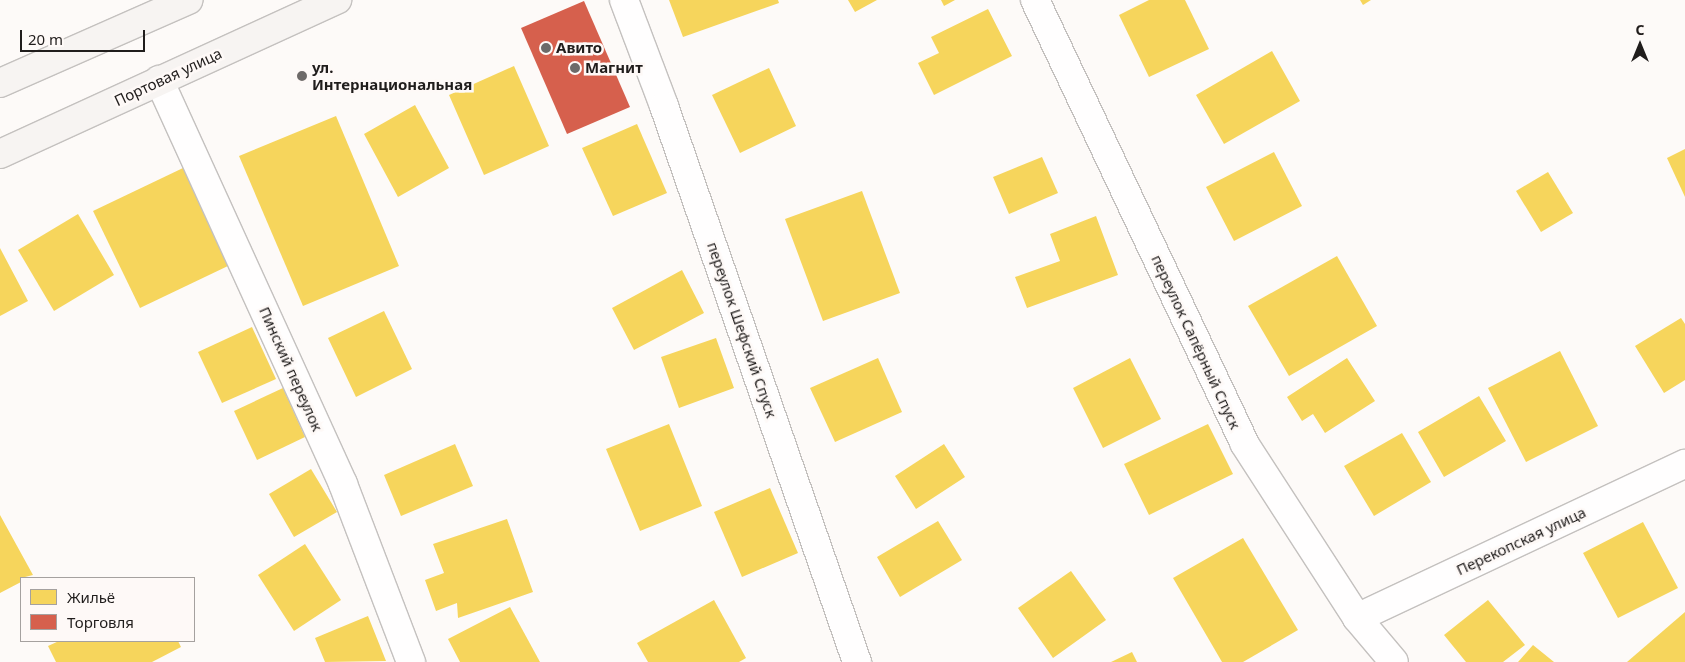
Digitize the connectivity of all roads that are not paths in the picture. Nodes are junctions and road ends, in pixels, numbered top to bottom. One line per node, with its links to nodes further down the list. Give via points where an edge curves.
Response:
1 (188, 0): 6 (main road)
2 (337, 0): 5 (main road, Портовая улица)
3 (624, 0): 11 (street, переулок Шефский Спуск, via 664,106)
4 (1035, 0): 9 (street, переулок Сапёрный Спуск, via 1244,443)
5 (160, 80): 7 (main road, Портовая улица); 10 (street, Пинский переулок, via 343,484)
6 (0, 83)
7 (0, 154)
8 (1685, 464): 9 (street, Перекопская улица)
9 (1357, 618): 12 (street, переулок Сапёрный Спуск)
10 (411, 662)
11 (857, 662)
12 (1394, 662)

